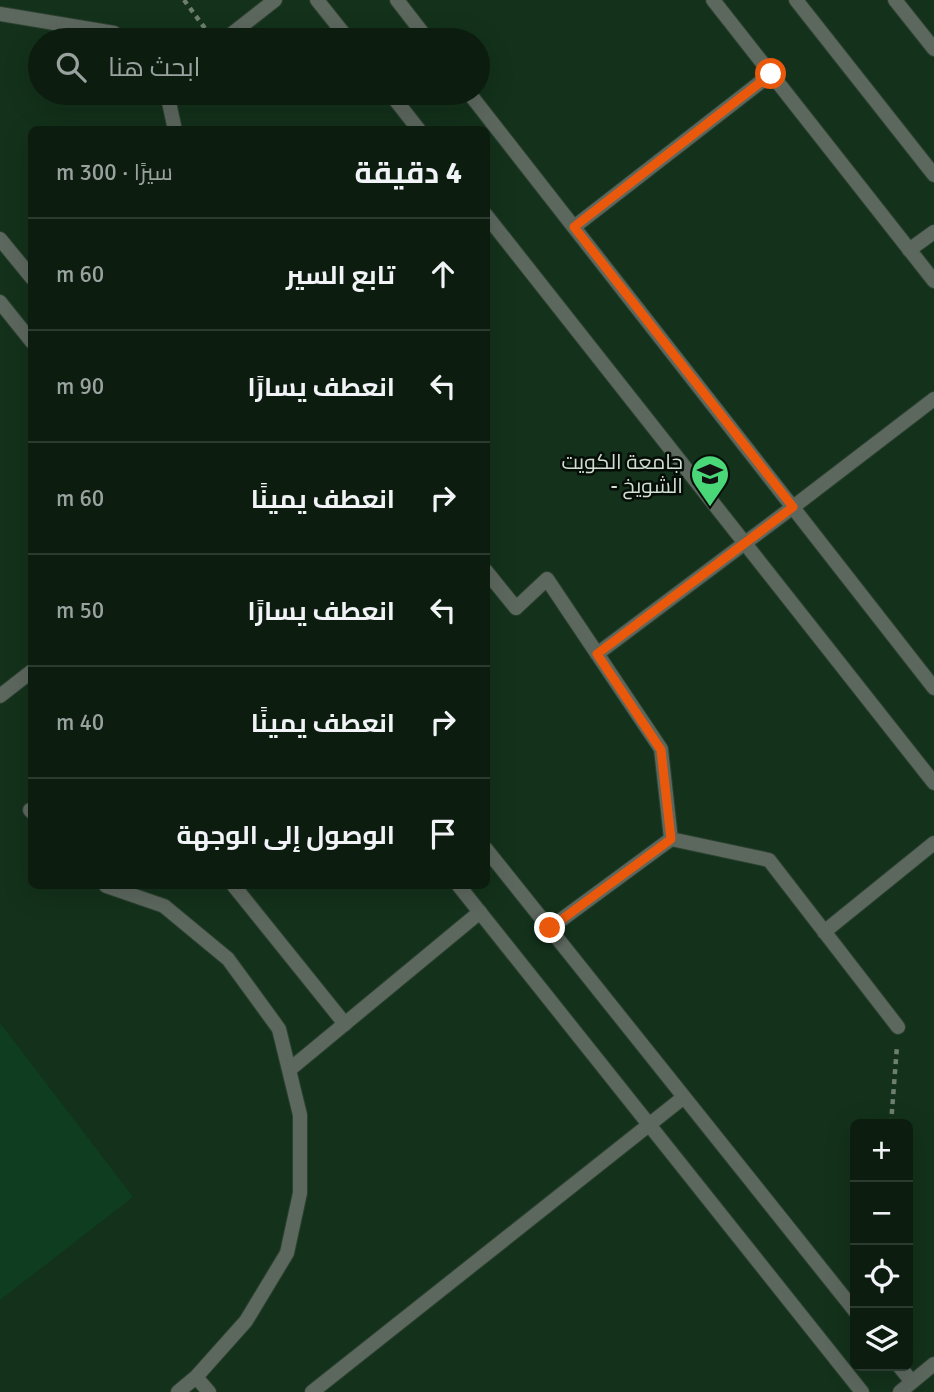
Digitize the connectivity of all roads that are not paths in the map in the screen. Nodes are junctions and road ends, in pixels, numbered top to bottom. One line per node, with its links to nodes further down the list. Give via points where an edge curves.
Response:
1 (275, 0): 9 (street)
2 (317, 0): 10 (street)
3 (397, 0): 11 (street)
4 (713, 0): 13 (street)
5 (796, 0): 19 (street)
6 (895, 0): 12 (street)
7 (0, 14): 8 (street)
8 (84, 28)
9 (239, 28)
10 (339, 28)
11 (419, 28)
12 (934, 49)
13 (771, 74): 21 (street); 24 (street)
14 (170, 105): 17 (street)
15 (399, 105): 18 (street)
16 (478, 105): 21 (street)
17 (174, 126)
18 (416, 126)
19 (934, 175)
20 (490, 220): 31 (street)
21 (574, 227): 30 (street)
22 (934, 232): 24 (street)
23 (0, 239): 25 (street)
24 (909, 250): 26 (street)
25 (28, 273)
26 (934, 281)
27 (0, 302): 28 (street)
28 (28, 337)
29 (934, 399): 30 (street)
30 (793, 507): 31 (street); 35 (street)
31 (745, 544): 33 (street); 37 (street)
32 (490, 576): 33 (street, via 516,608 547,579)
33 (597, 654): 38 (street, via 661,750)
34 (28, 674): 36 (street)
35 (934, 688)
36 (0, 696)
37 (934, 783)
38 (671, 839): 45 (street); 46 (street, via 769,860)
39 (934, 843): 46 (street)
40 (490, 854): 45 (street)
41 (115, 889): 49 (street, via 164,906 228,959 279,1029)
42 (236, 889): 47 (street)
43 (461, 889): 44 (street)
44 (480, 912): 47 (street); 51 (street)
45 (550, 928): 50 (street)
46 (824, 932): 48 (street)
47 (345, 1024): 49 (street)
48 (898, 1027)
49 (289, 1070): 55 (street, via 300,1115 300,1193 287,1254 246,1321)
50 (684, 1097): 51 (street); 52 (street)
51 (649, 1126): 59 (street); 60 (street)
52 (853, 1308)
53 (934, 1364): 56 (street)
54 (903, 1371): 56 (street)
55 (197, 1377): 57 (street); 58 (street)
56 (912, 1382): 61 (street)
57 (178, 1392)
58 (209, 1392)
59 (312, 1392)
60 (862, 1392)
61 (900, 1392)

